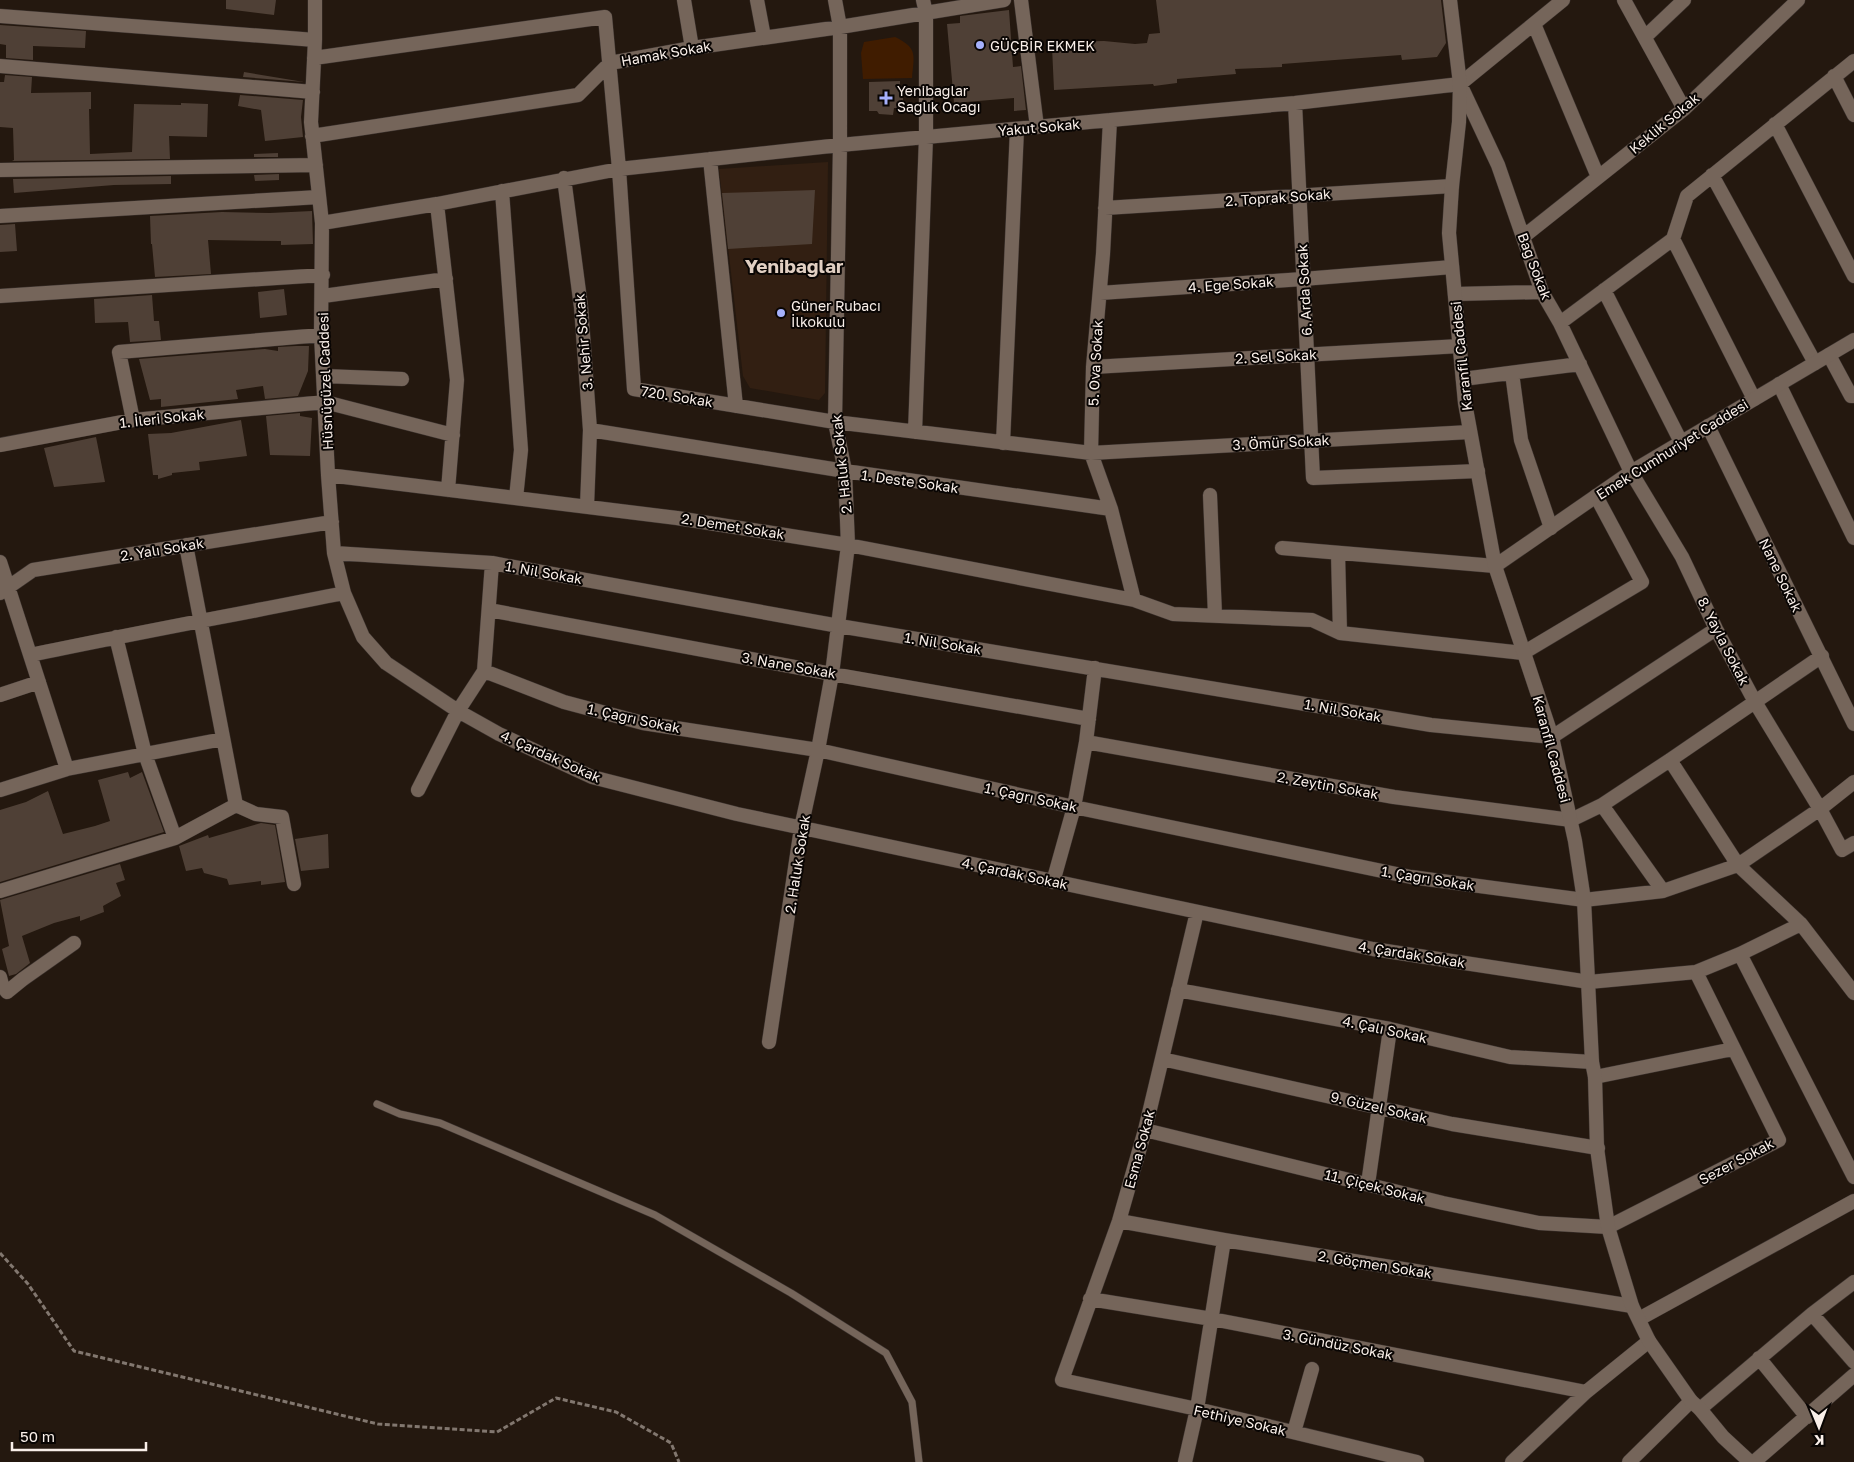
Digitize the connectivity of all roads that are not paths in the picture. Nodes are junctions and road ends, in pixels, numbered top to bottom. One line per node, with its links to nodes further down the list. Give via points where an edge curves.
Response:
1 (315, 0): 18 (street, Hüsnügüzel Caddesi)
2 (684, 0): 19 (street)
3 (757, 0): 16 (street)
4 (835, 0): 15 (street, 2. Haluk Sokak)
5 (1004, 0): 12 (street, Hamak Sokak)
6 (1021, 0): 32 (street)
7 (1450, 0): 25 (street, Karanfil Caddesi)
8 (1563, 0): 14 (street)
9 (1684, 0): 17 (street)
10 (1798, 0): 28 (street, Keklik Sokak)
11 (1628, 2): 17 (street)
12 (924, 6): 15 (street, Hamak Sokak); 35 (street)
13 (0, 16): 18 (street)
14 (1534, 24): 25 (street); 42 (street)
15 (840, 27): 16 (street, Hamak Sokak); 36 (street, 2. Haluk Sokak)
16 (764, 37): 19 (street, Hamak Sokak)
17 (1645, 37): 28 (street)
18 (315, 40): 20 (street, Hüsnügüzel Caddesi)
19 (692, 48): 22 (street, Hamak Sokak)
20 (314, 58): 22 (street, 720. Sokak, via 605,17); 26 (street, Hüsnügüzel Caddesi)
21 (1854, 61): 24 (street)
22 (610, 63): 34 (street, Hamak Sokak, via 578,95); 39 (street, 720. Sokak)
23 (0, 66): 26 (street)
24 (1834, 76): 29 (street); 31 (street)
25 (1460, 84): 27 (street, Yakut Sokak); 44 (street, Karanfil Caddesi); 52 (street, Bağ Sokak, via 1498,165)
26 (313, 92): 34 (street, Hüsnügüzel Caddesi)
27 (1295, 102): 30 (street, Yakut Sokak); 46 (street, 6. Arda Sokak)
28 (1684, 109): 42 (street, Keklik Sokak)
29 (1854, 115)
30 (1110, 120): 32 (street, Yakut Sokak); 49 (street, 5. Ova Sokak)
31 (1775, 124): 41 (street); 56 (street)
32 (1037, 127): 33 (street, Yakut Sokak)
33 (1016, 129): 35 (street, Yakut Sokak); 92 (street)
34 (312, 136): 38 (street, Hüsnügüzel Caddesi)
35 (926, 137): 36 (street, Yakut Sokak); 87 (street)
36 (840, 145): 37 (street, Yakut Sokak); 84 (street, 2. Haluk Sokak)
37 (710, 159): 39 (street, Yakut Sokak); 82 (street)
38 (316, 165): 40 (street); 47 (street, Hüsnügüzel Caddesi)
39 (619, 169): 43 (street, Yakut Sokak); 82 (street, 720. Sokak, via 634,389)
40 (0, 170)
41 (1712, 176): 53 (street, via 1687,196); 71 (street)
42 (1598, 177): 52 (street, Keklik Sokak)
43 (564, 178): 45 (street, Yakut Sokak); 86 (street, 3. Nehir Sokak, via 581,307)
44 (1452, 186): 46 (street, 2. Toprak Sokak); 54 (street, Karanfil Caddesi, via 1449,233)
45 (502, 191): 48 (street, Yakut Sokak); 102 (street, via 521,450)
46 (1299, 195): 49 (street, 2. Toprak Sokak); 58 (street, 6. Arda Sokak)
47 (319, 197): 50 (street); 51 (street, Hüsnügüzel Caddesi)
48 (437, 204): 51 (street, Yakut Sokak); 57 (street)
49 (1105, 208): 61 (street, 5. Ova Sokak)
50 (0, 216)
51 (322, 223): 55 (street, Hüsnügüzel Caddesi)
52 (1523, 237): 60 (street, Bağ Sokak)
53 (1673, 239): 59 (street); 80 (street)
54 (1452, 267): 58 (street, 4. Ege Sokak); 62 (street, Karanfil Caddesi)
55 (323, 275): 63 (street); 64 (street, Hüsnügüzel Caddesi)
56 (1854, 276)
57 (446, 279): 64 (street); 89 (street, via 457,380)
58 (1304, 279): 61 (street, 4. Ege Sokak); 69 (street, 6. Arda Sokak)
59 (1604, 290): 65 (street); 91 (street)
60 (1542, 292): 62 (street); 65 (street, Bağ Sokak)
61 (1100, 293): 73 (street, 5. Ova Sokak)
62 (1455, 294): 68 (street, Karanfil Caddesi)
63 (0, 296)
64 (323, 296): 66 (street, Hüsnügüzel Caddesi)
65 (1560, 323): 72 (street, Bağ Sokak)
66 (321, 335): 75 (street, Hüsnügüzel Caddesi); 83 (street, via 119,352)
67 (1854, 340): 70 (street, Emek Cumhuriyet Caddesi)
68 (1460, 346): 69 (street, 2. Sel Sokak); 77 (street, Karanfil Caddesi)
69 (1307, 354): 73 (street, 2. Sel Sokak); 90 (street, 6. Arda Sokak)
70 (1829, 354): 71 (street, Emek Cumhuriyet Caddesi); 79 (street, via 1851,396)
71 (1815, 363): 78 (street, Emek Cumhuriyet Caddesi)
72 (1580, 364): 74 (street); 97 (street, Bağ Sokak)
73 (1094, 367): 94 (street, 5. Ova Sokak)
74 (1512, 373): 77 (street); 106 (street, via 1520,440)
75 (324, 376): 76 (street); 81 (street, Hüsnügüzel Caddesi)
76 (402, 379)
77 (1463, 379): 88 (street, Karanfil Caddesi)
78 (1779, 384): 80 (street, Emek Cumhuriyet Caddesi); 107 (street)
79 (1854, 396)
80 (1754, 399): 85 (street, Emek Cumhuriyet Caddesi)
81 (324, 402): 83 (street, 1. İleri Sokak); 89 (street, 1. İleri Sokak); 98 (street, Hüsnügüzel Caddesi)
82 (736, 406): 84 (street, 720. Sokak)
83 (133, 420): 93 (street, 1. İleri Sokak)
84 (835, 422): 87 (street, 720. Sokak); 96 (street, 2. Haluk Sokak)
85 (1708, 426): 91 (street, Emek Cumhuriyet Caddesi); 128 (street, Nane Sokak)
86 (590, 430): 96 (street, 1. Deste Sokak); 103 (street, 3. Nehir Sokak)
87 (915, 432): 92 (street, 720. Sokak)
88 (1470, 432): 90 (street, 3. Ömür Sokak); 95 (street, Karanfil Caddesi)
89 (453, 435): 99 (street)
90 (1312, 440): 94 (street, 3. Ömür Sokak); 95 (street, 6. Arda Sokak, via 1313,478)
91 (1681, 442): 97 (street, Emek Cumhuriyet Caddesi)
92 (1003, 443): 94 (street, 720. Sokak)
93 (0, 445)
94 (1091, 453): 104 (street, 5. Ova Sokak)
95 (1478, 471): 115 (street, Karanfil Caddesi)
96 (845, 472): 104 (street, 1. Deste Sokak); 108 (street, 2. Haluk Sokak)
97 (1631, 472): 101 (street, Emek Cumhuriyet Caddesi); 123 (street, 8. Yayla Sokak, via 1682,558)
98 (328, 475): 99 (street, 2. Demet Sokak); 105 (street, Hüsnügüzel Caddesi)
99 (448, 490): 102 (street, 2. Demet Sokak)
100 (1210, 495): 120 (street)
101 (1596, 496): 106 (street, Emek Cumhuriyet Caddesi); 126 (street, via 1642,582)
102 (516, 498): 103 (street, 2. Demet Sokak)
103 (587, 506): 108 (street, 2. Demet Sokak)
104 (1111, 509): 118 (street, 5. Ova Sokak)
105 (332, 522): 109 (street, 2. Yalı Sokak); 112 (street, Hüsnügüzel Caddesi)
106 (1551, 528): 115 (street, Emek Cumhuriyet Caddesi)
107 (1854, 538)
108 (848, 544): 118 (street, 2. Demet Sokak); 122 (street, 2. Haluk Sokak)
109 (186, 545): 116 (street, 2. Yalı Sokak, via 33,570); 121 (street)
110 (1282, 548): 111 (street)
111 (1338, 552): 115 (street); 124 (street)
112 (334, 553): 114 (street, 1. Nil Sokak); 117 (street, Hüsnügüzel Caddesi)
113 (0, 562): 116 (street)
114 (492, 562): 119 (street); 122 (street, 1. Nil Sokak)
115 (1495, 566): 126 (street, Karanfil Caddesi)
116 (5, 590): 127 (street)
117 (344, 593): 121 (street); 136 (street, Hüsnügüzel Caddesi, via 363,637 386,663)
118 (1134, 600): 120 (street, 2. Demet Sokak, via 1173,614)
119 (489, 610): 130 (street); 131 (street, 3. Nane Sokak)
120 (1216, 615): 124 (street, 2. Demet Sokak, via 1312,620)
121 (200, 622): 125 (street); 140 (street)
122 (839, 626): 129 (street, 1. Nil Sokak); 131 (street, 2. Haluk Sokak)
123 (1716, 629): 134 (street, 8. Yayla Sokak); 139 (street)
124 (1340, 633): 126 (street, 2. Demet Sokak)
125 (116, 637): 127 (street); 143 (street)
126 (1523, 653): 139 (street, Karanfil Caddesi)
127 (31, 655): 132 (street)
128 (1822, 656): 134 (street); 135 (street, Nane Sokak)
129 (1095, 668): 137 (street); 139 (street, 1. Nil Sokak, via 1432,725)
130 (484, 671): 136 (street); 142 (street, 1. Çağrı Sokak, via 564,702 643,723)
131 (832, 674): 137 (street, 3. Nane Sokak); 142 (street, 2. Haluk Sokak)
132 (40, 682): 133 (street); 145 (street)
133 (0, 695)
134 (1756, 702): 144 (street); 152 (street, 8. Yayla Sokak)
135 (1849, 702): 138 (street, Nane Sokak)
136 (458, 711): 148 (street); 154 (street, 4. Çardak Sokak, via 499,734 592,777)
137 (1089, 719): 141 (street)
138 (1854, 724)
139 (1552, 737): 153 (street, Karanfil Caddesi)
140 (223, 739): 143 (street); 150 (street)
141 (1086, 742): 151 (street); 153 (street, 2. Zeytin Sokak, via 1394,797)
142 (818, 750): 151 (street, 1. Çağrı Sokak); 154 (street, 2. Haluk Sokak)
143 (144, 754): 145 (street); 155 (street)
144 (1670, 760): 149 (street); 157 (street)
145 (67, 769): 147 (street)
146 (1854, 782): 152 (street, 1. Çağrı Sokak)
147 (0, 790)
148 (418, 790)
149 (1602, 804): 153 (street); 161 (street)
150 (236, 805): 155 (street); 159 (street, via 256,814 282,817)
151 (1074, 807): 158 (street); 162 (street, 1. Çağrı Sokak, via 1411,877)
152 (1820, 809): 156 (street, 8. Yayla Sokak, via 1842,850); 157 (street, 1. Çağrı Sokak)
153 (1571, 820): 162 (street, Karanfil Caddesi)
154 (801, 828): 158 (street, 4. Çardak Sokak); 173 (street, 2. Haluk Sokak)
155 (175, 838): 160 (street)
156 (1854, 843)
157 (1738, 866): 161 (street, 1. Çağrı Sokak); 164 (street)
158 (1053, 882): 163 (street, 4. Çardak Sokak)
159 (294, 884)
160 (0, 891)
161 (1663, 891): 162 (street, 1. Çağrı Sokak)
162 (1584, 900): 168 (street, Karanfil Caddesi)
163 (1197, 912): 168 (street, 4. Çardak Sokak, via 1373,949); 170 (street, Esma Sokak)
164 (1801, 924): 166 (street, 4. Çardak Sokak); 171 (street)
165 (74, 943): 169 (street, via 7,992)
166 (1740, 954): 167 (street, 4. Çardak Sokak); 182 (street)
167 (1696, 972): 168 (street, 4. Çardak Sokak); 174 (street, Sezer Sokak)
168 (1589, 982): 176 (street, Karanfil Caddesi)
169 (1, 983)
170 (1178, 990): 172 (street, 4. Çalı Sokak); 175 (street, Esma Sokak)
171 (1854, 993)
172 (1390, 1029): 176 (street, 4. Çalı Sokak, via 1510,1057); 179 (street)
173 (769, 1042)
174 (1734, 1049): 177 (street); 186 (street, Sezer Sokak, via 1779,1140)
175 (1162, 1059): 179 (street, 9. Güzel Sokak); 180 (street, Esma Sokak)
176 (1592, 1062): 177 (street, Karanfil Caddesi)
177 (1595, 1077): 181 (street, Karanfil Caddesi)
178 (377, 1104): 205 (lane, via 400,1114 440,1122 655,1215 791,1293 886,1353 912,1402)
179 (1379, 1107): 181 (street, 9. Güzel Sokak, via 1452,1124); 183 (street)
180 (1145, 1130): 183 (street, 11. Çiçek Sokak); 185 (street, Esma Sokak)
181 (1598, 1148): 186 (street, Karanfil Caddesi)
182 (1854, 1177)
183 (1368, 1184): 186 (street, 11. Çiçek Sokak, via 1539,1223)
184 (1854, 1201): 193 (street)
185 (1119, 1221): 187 (street, 2. Göçmen Sokak); 189 (street, Esma Sokak)
186 (1608, 1227): 190 (street, Karanfil Caddesi)
187 (1224, 1240): 190 (street, 2. Göçmen Sokak); 192 (street)
188 (1854, 1282): 191 (street)
189 (1090, 1299): 192 (street, 3. Gündüz Sokak); 199 (street, Esma Sokak)
190 (1632, 1306): 193 (street, Karanfil Caddesi)
191 (1812, 1314): 195 (street); 196 (street)
192 (1212, 1319): 200 (street, 3. Gündüz Sokak); 202 (street)
193 (1639, 1319): 194 (street, Karanfil Caddesi)
194 (1649, 1341): 200 (street); 201 (street, Karanfil Caddesi)
195 (1759, 1358): 201 (street); 203 (street)
196 (1854, 1362)
197 (1312, 1369): 204 (street)
198 (1854, 1374): 203 (street)
199 (1062, 1380): 202 (street, Fethiye Sokak)
200 (1586, 1392): 208 (street)
201 (1695, 1405): 209 (street); 210 (street, Karanfil Caddesi)
202 (1197, 1409): 204 (street, Fethiye Sokak); 206 (street)
203 (1806, 1417): 211 (street)
204 (1294, 1432): 207 (street, Fethiye Sokak)
205 (919, 1462)
206 (1185, 1462)
207 (1417, 1462)
208 (1512, 1462)
209 (1629, 1462)
210 (1750, 1462)
211 (1754, 1462)

